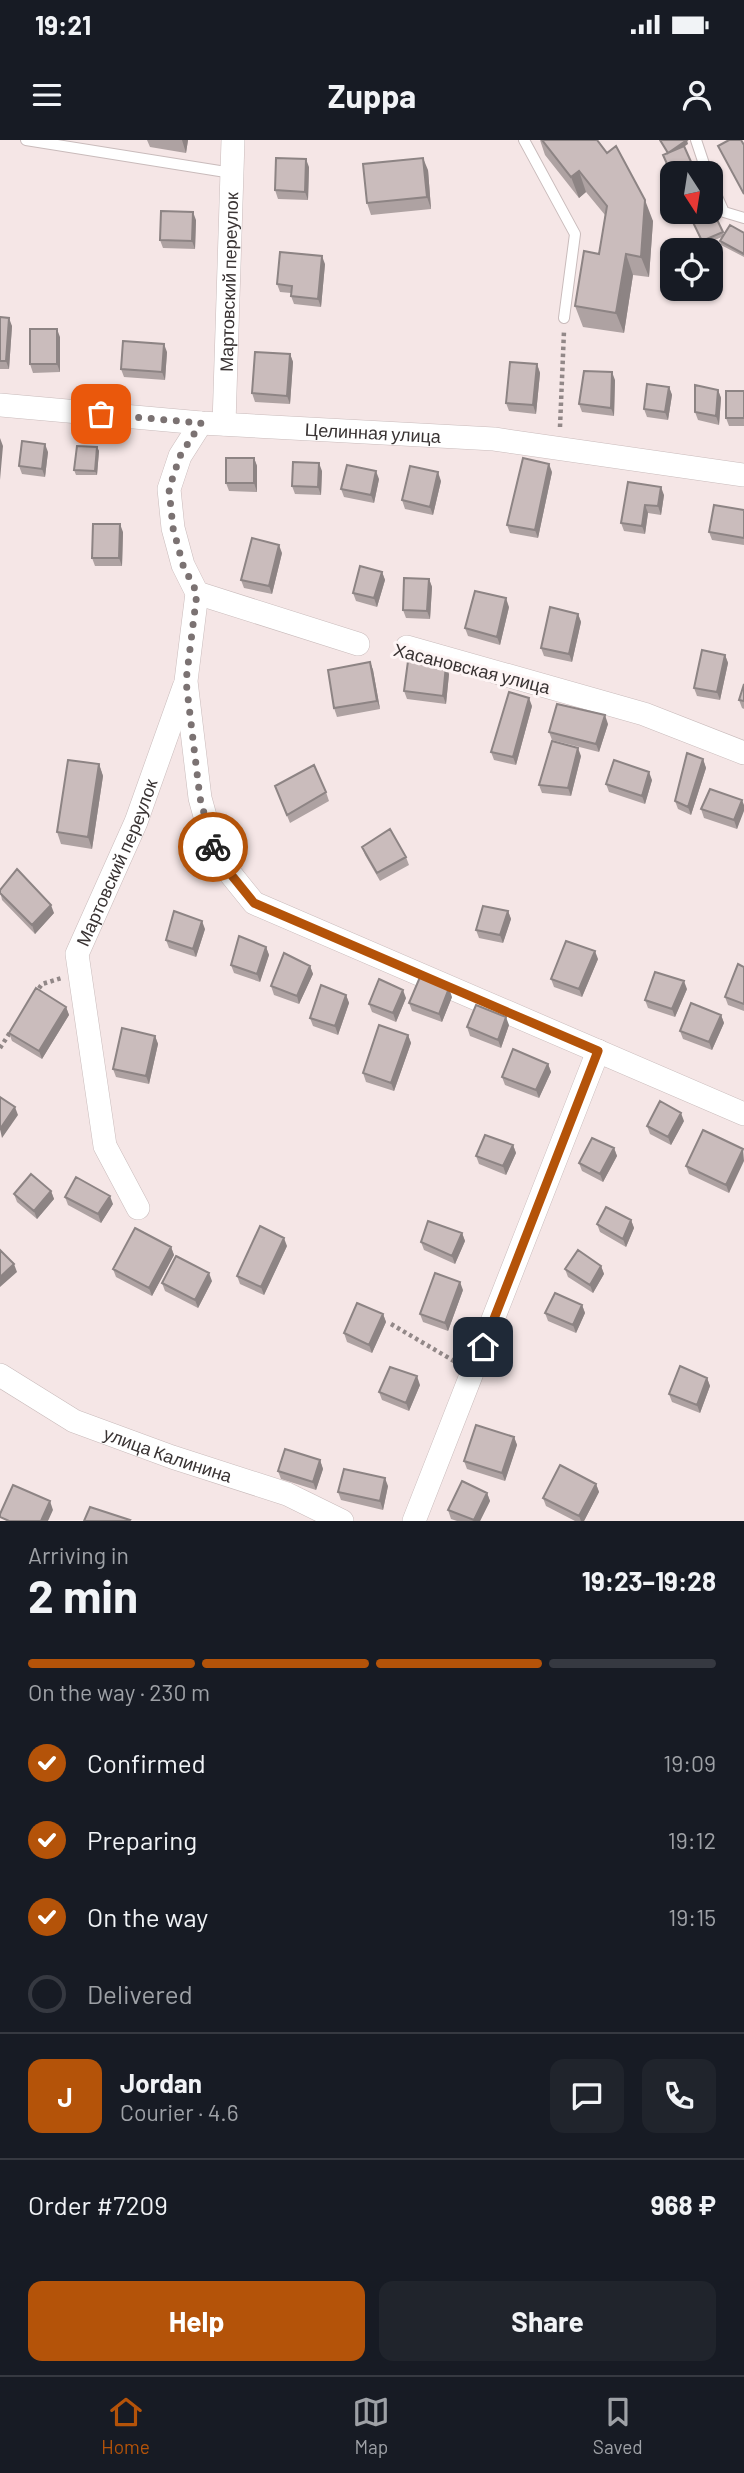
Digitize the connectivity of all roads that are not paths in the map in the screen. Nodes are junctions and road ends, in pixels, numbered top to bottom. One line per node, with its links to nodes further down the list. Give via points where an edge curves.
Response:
1 (26, 140): 5 (lane)
2 (233, 140): 7 (street, Мартовский переулок)
3 (524, 140): 10 (lane, via 575,234)
4 (696, 140): 6 (lane)
5 (76, 144): 7 (lane)
6 (703, 161)
7 (232, 173): 12 (street, Мартовский переулок)
8 (723, 210): 9 (lane)
9 (744, 218)
10 (564, 317)
11 (0, 405): 12 (street, Целинная улица)
12 (213, 423): 13 (street, Целинная улица, via 494,439); 14 (street, via 180,456 169,489 173,528)
13 (744, 475)
14 (197, 593): 15 (street); 17 (street, Мартовский переулок)
15 (358, 644)
16 (407, 647): 18 (street, Хасановская улица, via 644,715)
17 (186, 681): 19 (street, Мартовский переулок, via 200,798 216,856 254,903); 21 (street, Мартовский переулок, via 136,822 77,954 105,1146)
18 (744, 753)
19 (598, 1051): 20 (street); 24 (street)
20 (744, 1114)
21 (138, 1208)
22 (0, 1375): 23 (street, улица Калинина, via 74,1420 287,1494)
23 (342, 1521)
24 (414, 1521)

